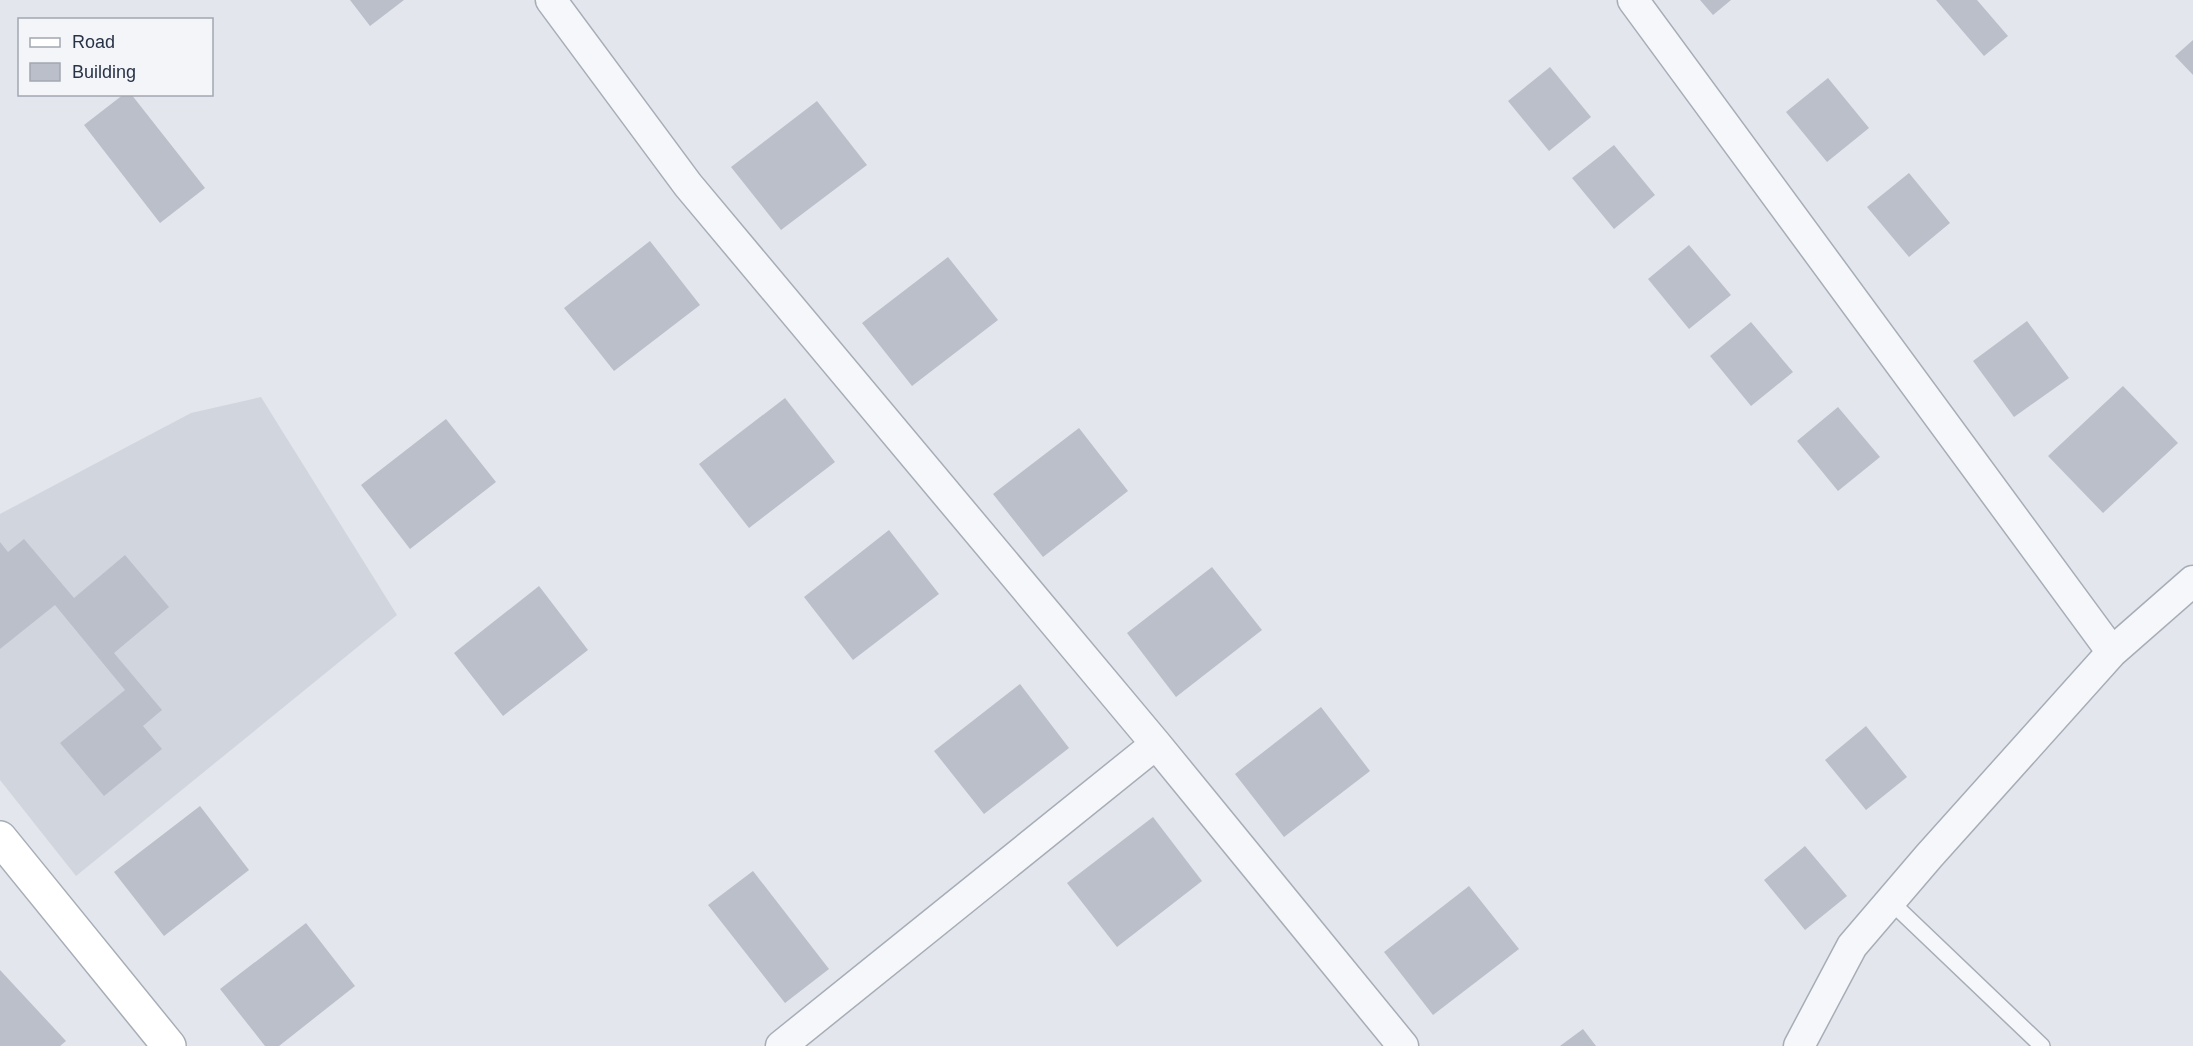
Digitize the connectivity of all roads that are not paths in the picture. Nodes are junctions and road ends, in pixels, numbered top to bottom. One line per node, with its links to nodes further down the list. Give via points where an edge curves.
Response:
1 (551, 0): 5 (street, via 688,185)
2 (1633, 0): 4 (street)
3 (2193, 581): 4 (street)
4 (2112, 652): 7 (street)
5 (1156, 744): 9 (street); 10 (street)
6 (0, 838): 8 (street)
7 (1890, 901): 11 (street, via 1852,946); 12 (lane)
8 (169, 1046)
9 (782, 1046)
10 (1403, 1046)
11 (1799, 1046)
12 (2042, 1046)

